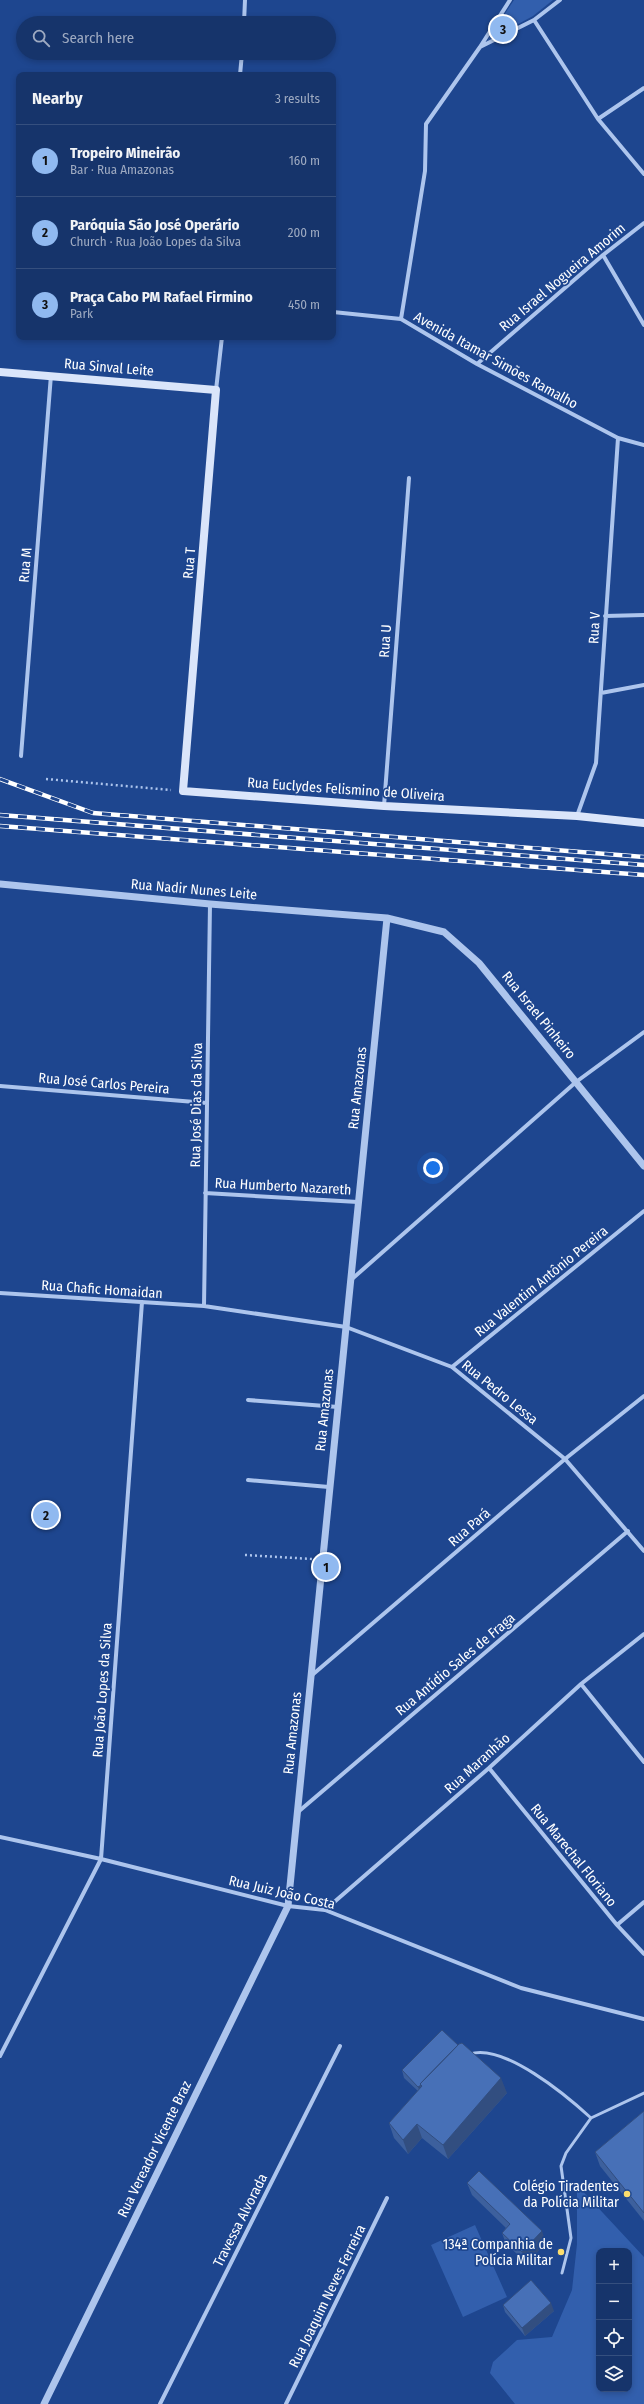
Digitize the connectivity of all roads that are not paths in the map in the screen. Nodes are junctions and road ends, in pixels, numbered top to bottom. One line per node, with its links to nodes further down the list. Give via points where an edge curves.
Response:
1 (245, 0): 4 (street)
2 (510, 0): 6 (street)
3 (560, 0): 5 (street)
4 (244, 16)
5 (534, 20): 6 (street); 10 (street)
6 (480, 47): 15 (street, via 426,124 425,172)
7 (241, 60): 8 (street)
8 (240, 72)
9 (644, 88): 10 (street)
10 (598, 119): 11 (street)
11 (644, 174)
12 (644, 223): 13 (street, Rua Israel Nogueira Amorim)
13 (603, 255): 16 (street); 18 (street, Rua Israel Nogueira Amorim)
14 (336, 312): 15 (street, Avenida Itamar Simões Ramalho)
15 (401, 319): 18 (street, Avenida Itamar Simões Ramalho)
16 (644, 325)
17 (222, 340): 21 (street, Rua T)
18 (476, 364): 22 (street, Avenida Itamar Simões Ramalho)
19 (0, 372): 20 (main road, Rua Sinval Leite)
20 (51, 375): 21 (main road, Rua Sinval Leite); 29 (street, Rua M)
21 (216, 390): 30 (main road, Rua T)
22 (618, 438): 23 (street, Avenida Itamar Simões Ramalho); 26 (street, Rua V)
23 (644, 445)
24 (409, 478): 31 (street, Rua U)
25 (644, 615): 26 (street)
26 (605, 616): 28 (street, Rua V)
27 (644, 685): 28 (street)
28 (601, 693): 32 (street, Rua V, via 596,763)
29 (21, 756)
30 (183, 791): 31 (main road, Rua Euclydes Felismino de Oliveira)
31 (384, 806): 32 (main road, Rua Euclydes Felismino de Oliveira)
32 (577, 816): 33 (main road, Rua Euclydes Felismino de Oliveira)
33 (644, 823)
34 (0, 884): 35 (street, Rua Nadir Nunes Leite)
35 (210, 904): 36 (street, Rua Nadir Nunes Leite); 40 (street, Rua José Dias da Silva)
36 (387, 918): 38 (street, Rua Israel Pinheiro, via 444,932 479,963); 43 (street, Rua Amazonas)
37 (644, 1032): 38 (street)
38 (576, 1082): 41 (street, Rua Israel Pinheiro); 45 (street)
39 (0, 1086): 40 (street, Rua José Carlos Pereira)
40 (207, 1102): 42 (street, Rua José Dias da Silva)
41 (644, 1166)
42 (206, 1193): 43 (street, Rua Humberto Nazareth); 48 (street, Rua José Dias da Silva)
43 (358, 1202): 45 (street, Rua Amazonas)
44 (644, 1211): 50 (street, Rua Valentim Antônio Pereira)
45 (350, 1280): 49 (street, Rua Amazonas)
46 (0, 1293): 47 (street, Rua Chafic Homaidan)
47 (142, 1302): 48 (street, Rua Chafic Homaidan); 66 (street, Rua João Lopes da Silva)
48 (204, 1306): 49 (street, Rua Pedro Lessa)
49 (346, 1327): 50 (street, Rua Pedro Lessa); 53 (street, Rua Amazonas)
50 (452, 1367): 54 (street, Rua Pedro Lessa)
51 (644, 1396): 54 (street, Rua Pará)
52 (248, 1400): 53 (street)
53 (338, 1407): 56 (street, Rua Amazonas)
54 (565, 1459): 57 (street, Rua Pedro Lessa); 60 (street, Rua Pará)
55 (248, 1480): 56 (street)
56 (329, 1487): 60 (street, Rua Amazonas)
57 (628, 1531): 58 (street, Rua Pedro Lessa); 64 (street, Rua Antídio Sales de Fraga)
58 (644, 1551)
59 (644, 1634): 61 (street, Rua Maranhão)
60 (311, 1677): 64 (street, Rua Amazonas)
61 (581, 1684): 62 (street); 63 (street, Rua Maranhão)
62 (644, 1762)
63 (489, 1768): 69 (street, Rua Maranhão); 70 (street, Rua Marechal Floriano)
64 (297, 1813): 68 (street, Rua Amazonas)
65 (0, 1836): 66 (street, Rua Juiz João Costa)
66 (101, 1859): 68 (street, Rua Juiz João Costa); 74 (street, Rua João Lopes da Silva)
67 (644, 1902): 70 (street)
68 (288, 1906): 69 (street, Rua Juiz João Costa); 80 (street, Rua Vereador Vicente Braz)
69 (325, 1910): 72 (street, Rua Juiz João Costa, via 521,1988)
70 (617, 1925): 71 (street, Rua Marechal Floriano)
71 (644, 1954)
72 (644, 2019)
73 (340, 2046): 81 (street, Travessa Alvorada)
74 (0, 2056)
75 (463, 2056): 77 (lane, via 478,2051 499,2056 531,2072 568,2096)
76 (644, 2093): 77 (lane)
77 (591, 2118): 79 (lane, via 566,2153 561,2166 571,2238)
78 (387, 2198): 82 (street, Rua Joaquim Neves Ferreira)
79 (562, 2273)
80 (44, 2404)
81 (160, 2404)
82 (286, 2404)

